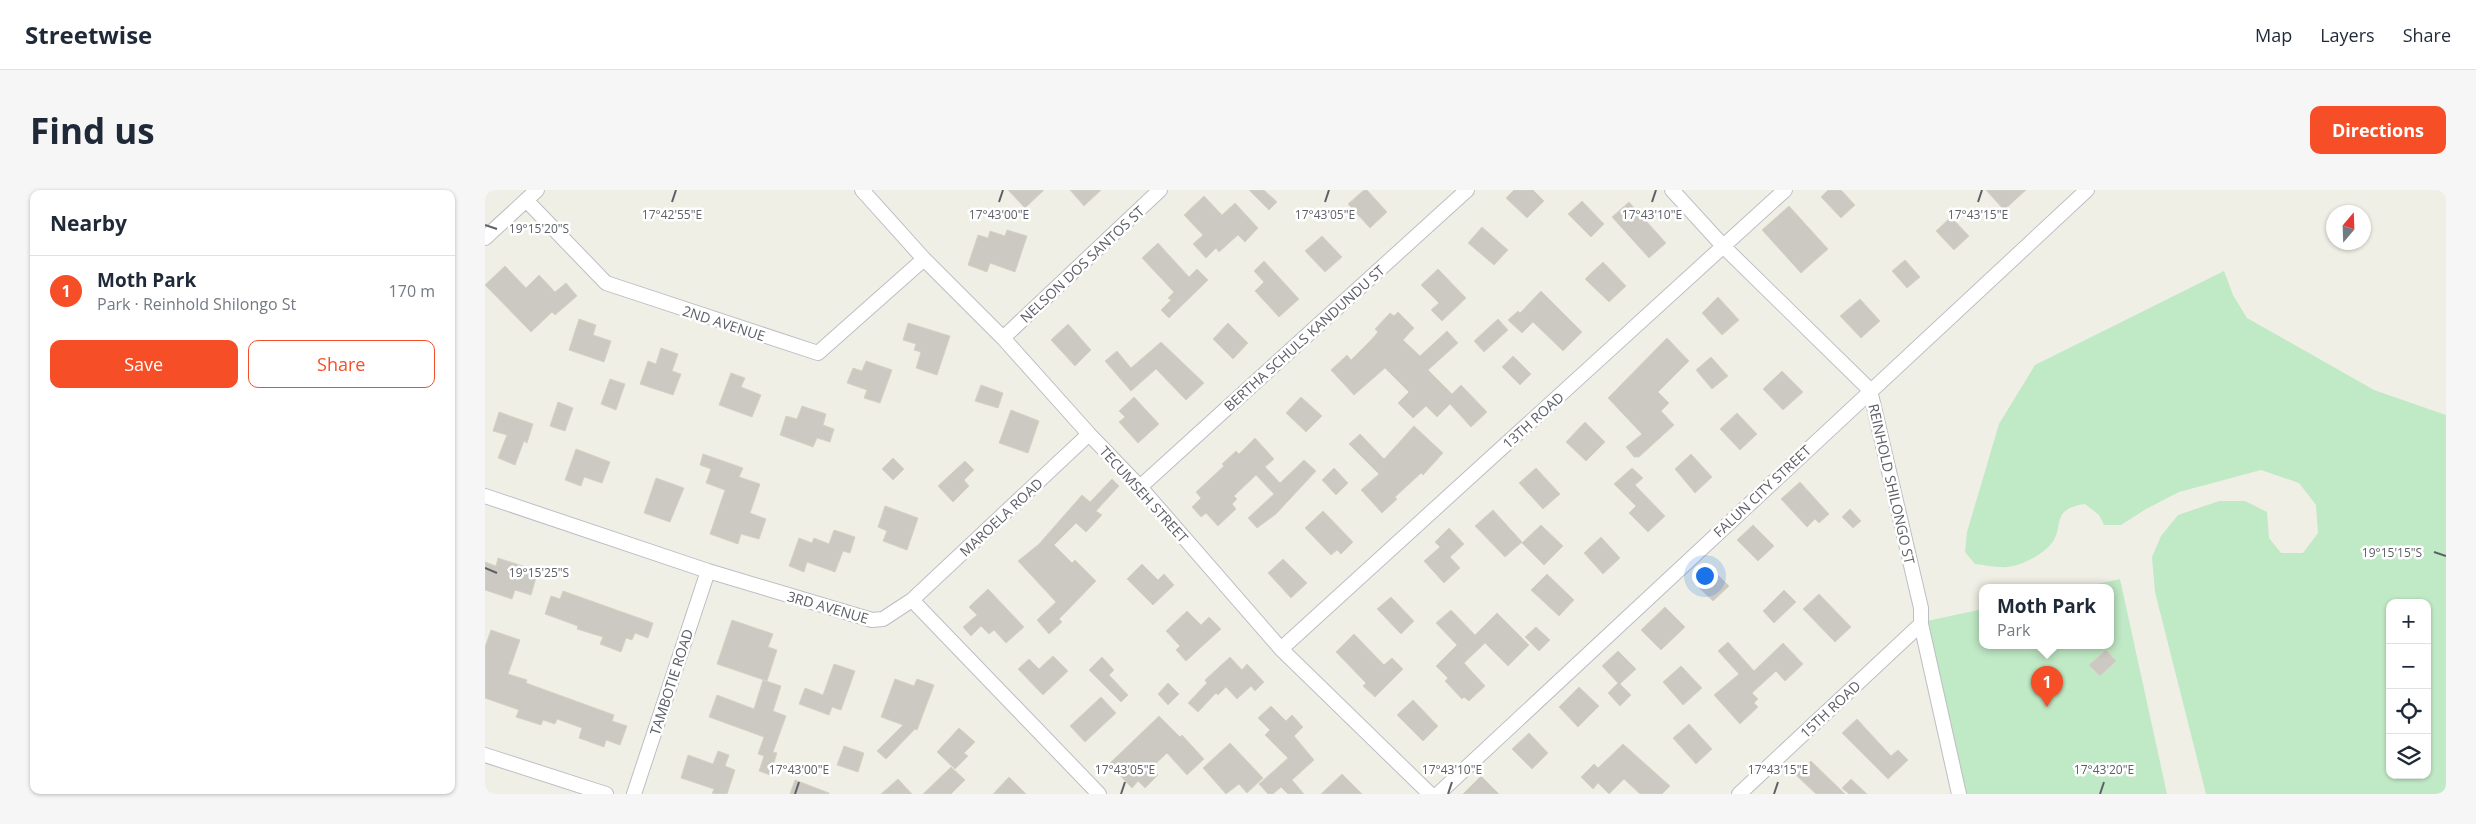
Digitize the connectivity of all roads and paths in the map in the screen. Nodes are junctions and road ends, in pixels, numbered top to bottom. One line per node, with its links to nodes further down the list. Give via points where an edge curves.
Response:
1 (862, 190): 10 (street, TECUMSEH STREET)
2 (1160, 190): 11 (street, NELSON DOS SANTOS ST)
3 (1467, 190): 14 (street, BERTHA SCHULS KANDUNDU ST)
4 (1673, 190): 9 (street, REINHOLD SHILONGO ST)
5 (1785, 190): 9 (street, 13TH ROAD)
6 (2087, 190): 12 (street, FALUN CITY STREET)
7 (532, 195): 8 (street); 10 (street, 2ND AVENUE, via 606,283 818,353)
8 (485, 238)
9 (1724, 247): 12 (street, REINHOLD SHILONGO ST); 19 (street, 13TH ROAD)
10 (924, 259): 11 (street, TECUMSEH STREET)
11 (1003, 338): 13 (street, TECUMSEH STREET)
12 (1870, 390): 18 (street, REINHOLD SHILONGO ST, via 1921,608); 25 (street, FALUN CITY STREET)
13 (1089, 434): 14 (street, TECUMSEH STREET); 17 (street, MAROELA ROAD)
14 (1140, 486): 19 (street, TECUMSEH STREET)
15 (485, 496): 16 (street, 3RD AVENUE)
16 (708, 571): 17 (street, 3RD AVENUE, via 872,620 883,619); 22 (street, TAMBOTIE ROAD)
17 (912, 600): 23 (street)
18 (1921, 624): 26 (street, 15TH ROAD); 27 (street, REINHOLD SHILONGO ST)
19 (1281, 649): 24 (street, TECUMSEH STREET)
20 (485, 755): 21 (street)
21 (606, 794)
22 (634, 794)
23 (1099, 794)
24 (1430, 794)
25 (1438, 794)
26 (1739, 794)
27 (1959, 794)

